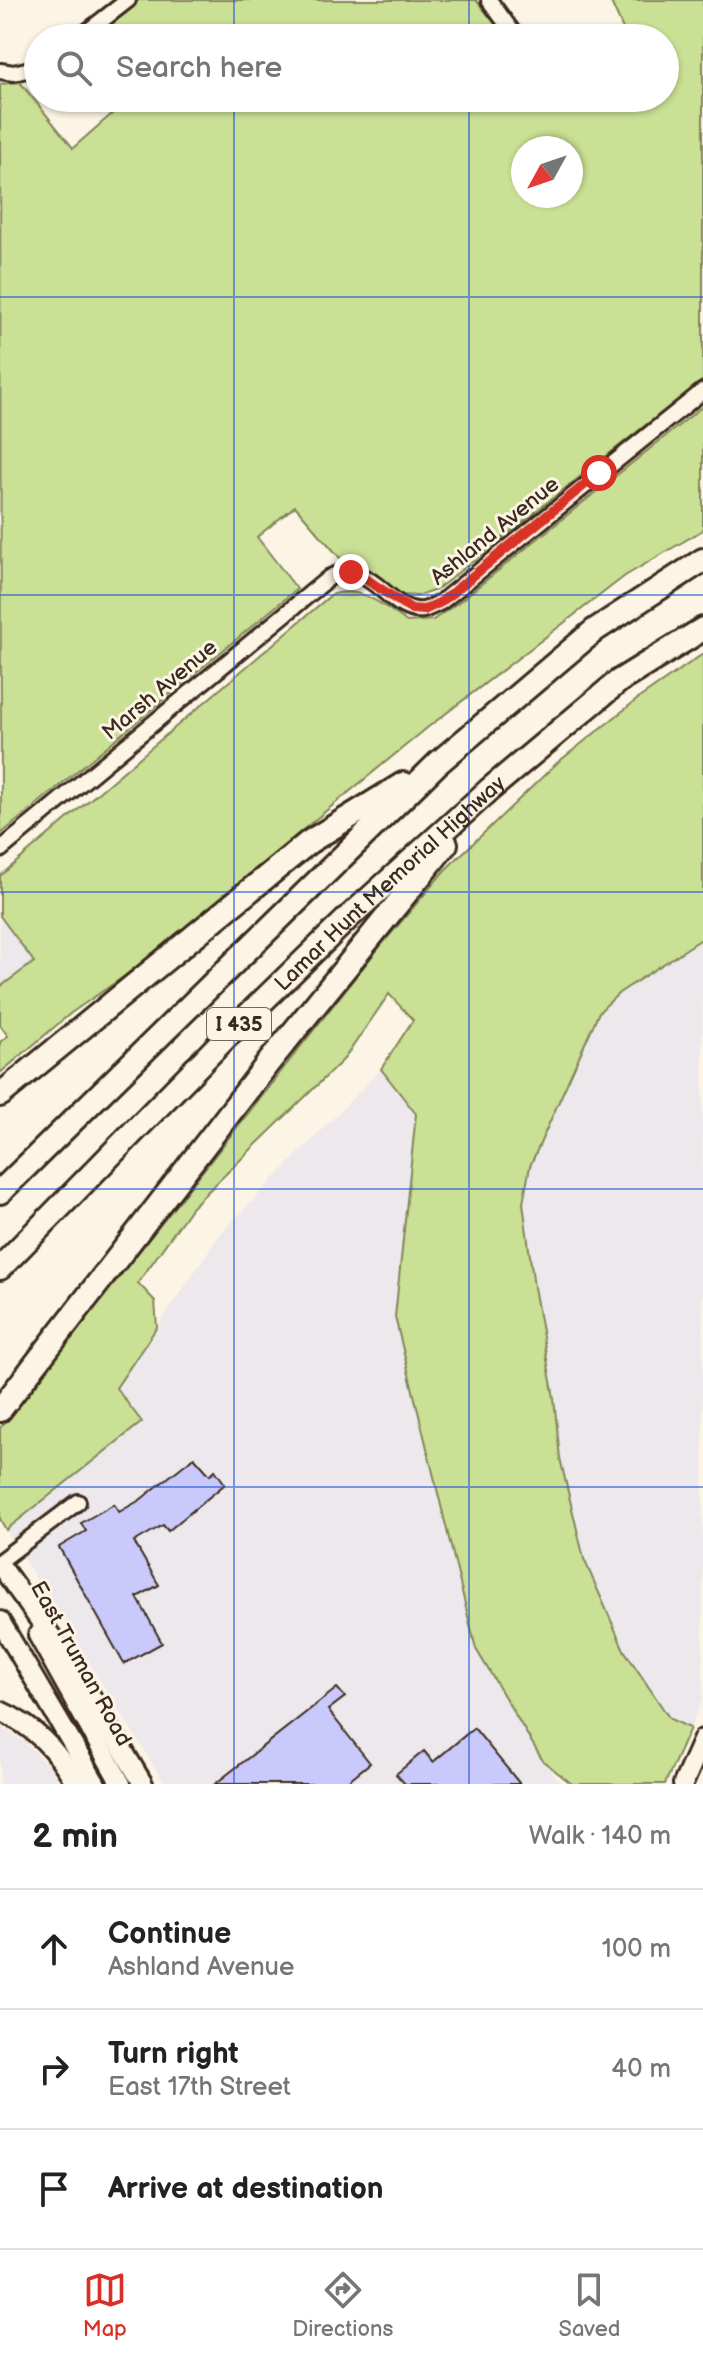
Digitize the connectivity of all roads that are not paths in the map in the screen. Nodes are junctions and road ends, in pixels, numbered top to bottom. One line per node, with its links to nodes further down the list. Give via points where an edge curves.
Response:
1 (128, 0): 3 (street)
2 (489, 0): 4 (street)
3 (97, 24)
4 (507, 24)
5 (24, 70): 6 (street)
6 (0, 71)
7 (703, 391): 9 (street, Ashland Avenue, via 441,602 411,609)
8 (703, 560): 11 (highway, I 435, via 595,630)
9 (351, 572): 13 (street, Marsh Avenue, via 330,577)
10 (703, 629): 12 (highway, Lamar Hunt Memorial Highway / I 435, via 619,681)
11 (438, 763): 14 (highway, via 309,842); 15 (highway, I 435)
12 (489, 790): 16 (highway, Lamar Hunt Memorial Highway / I 435, via 250,1013); 17 (highway, via 269,1062)
13 (0, 850)
14 (0, 1095)
15 (0, 1192)
16 (0, 1268)
17 (0, 1410)
18 (78, 1502): 19 (street)
19 (0, 1564): 27 (main road, East Truman Road); 28 (main road, via 74,1668)
20 (0, 1621): 22 (main road)
21 (0, 1636): 22 (main road)
22 (20, 1654): 26 (main road)
23 (0, 1711): 25 (main road, via 40,1735)
24 (703, 1739): 29 (main road)
25 (76, 1784)
26 (96, 1784)
27 (121, 1784)
28 (143, 1784)
29 (683, 1784)

